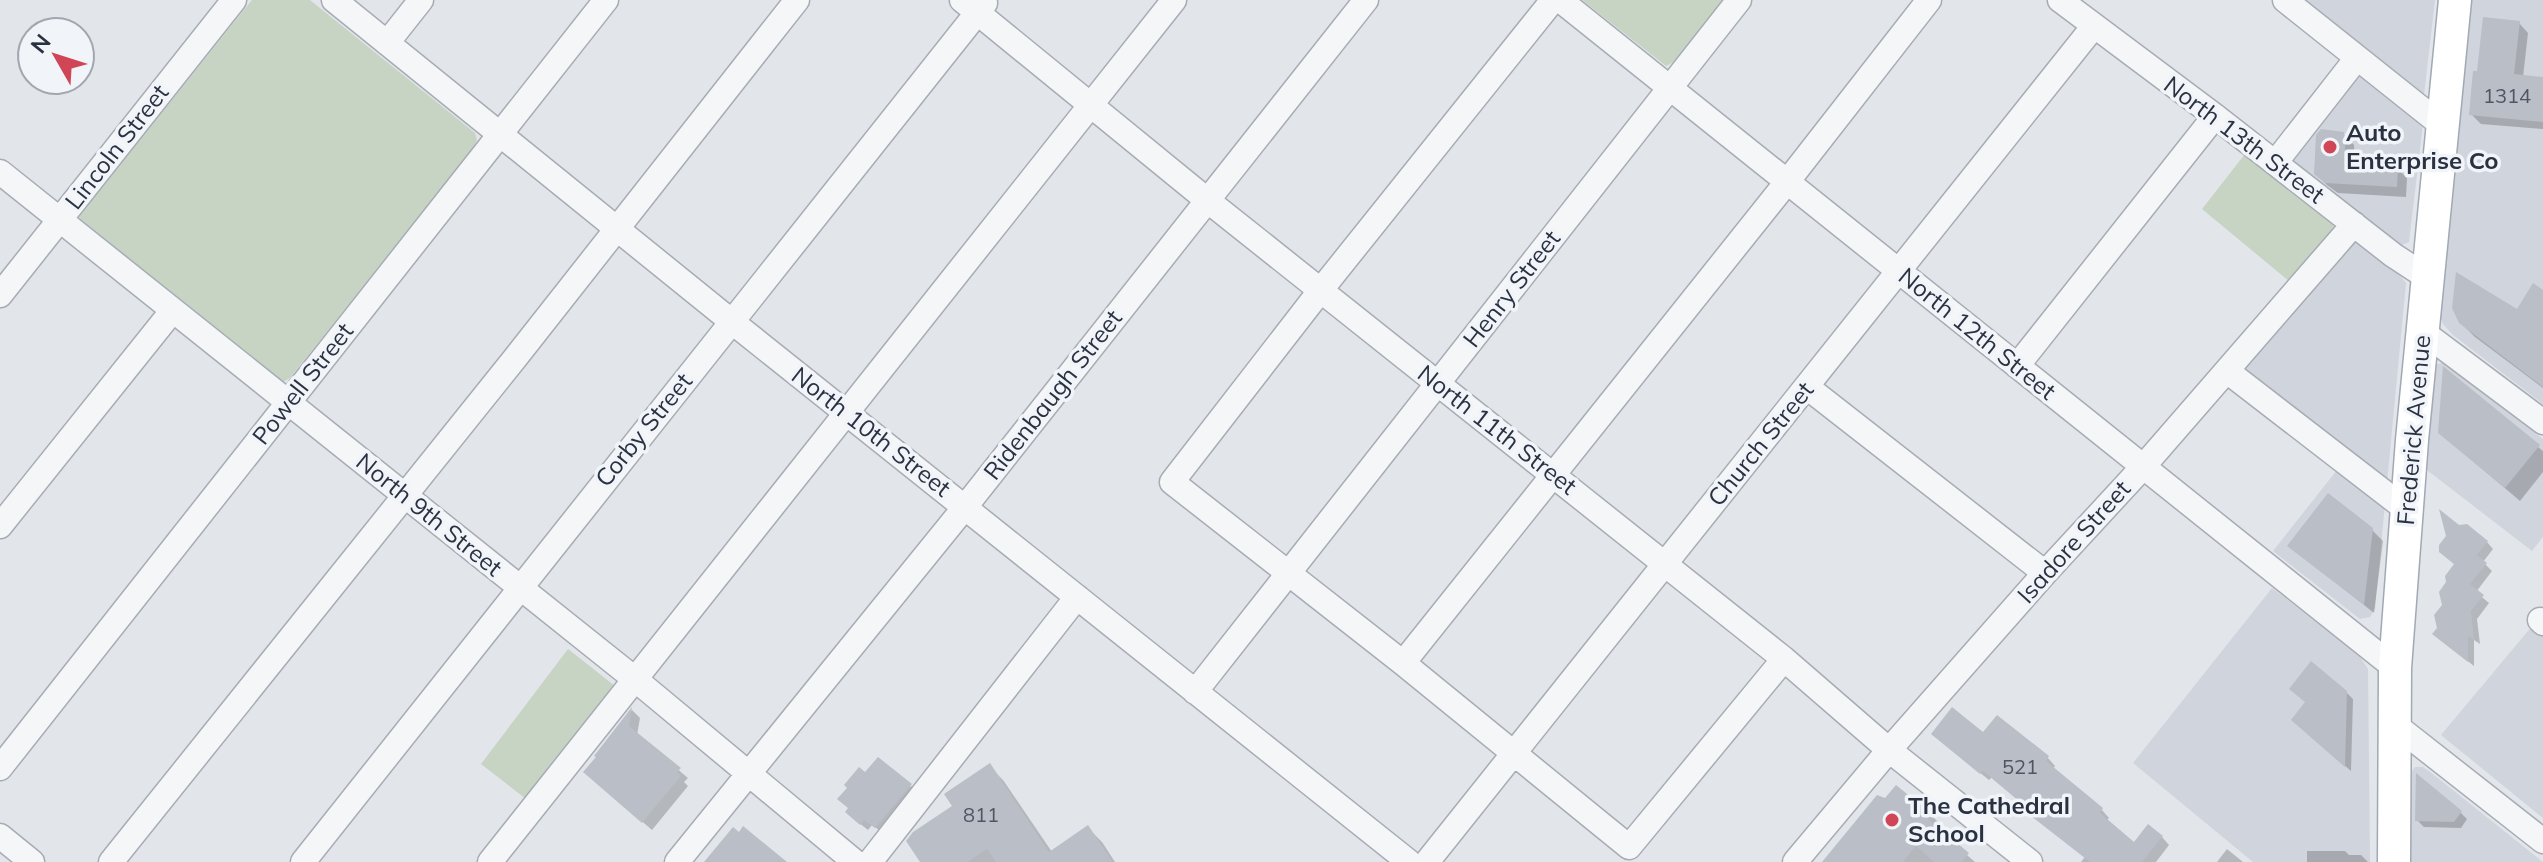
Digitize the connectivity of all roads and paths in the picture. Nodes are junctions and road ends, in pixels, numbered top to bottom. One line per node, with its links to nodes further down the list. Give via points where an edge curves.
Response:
1 (234, 0): 28 (street, Lincoln Street)
2 (334, 0): 17 (street, North 10th Street)
3 (421, 0): 17 (street)
4 (606, 0): 23 (street, Powell Street)
5 (797, 0): 30 (street)
6 (1174, 0): 20 (street)
7 (1366, 0): 27 (street, Ridenbaugh Street)
8 (1553, 0): 33 (street)
9 (1560, 0): 19 (street, North 12th Street)
10 (1739, 0): 19 (street, Henry Street)
11 (1929, 0): 26 (street)
12 (2060, 0): 16 (street, North 13th Street)
13 (2285, 0): 18 (street)
14 (2455, 0): 22 (main road, Frederick Avenue)
15 (975, 4): 20 (street, North 11th Street); 36 (street, Corby Street)
16 (2094, 26): 21 (street, North 13th Street); 31 (street, Church Street)
17 (387, 43): 23 (street, North 10th Street)
18 (2357, 58): 22 (street); 24 (street)
19 (1670, 88): 26 (street, North 12th Street); 40 (street, Henry Street)
20 (1090, 107): 27 (street, North 11th Street); 43 (street)
21 (2215, 116): 24 (street, North 13th Street); 38 (street)
22 (2443, 126): 32 (main road, Frederick Avenue)
23 (499, 134): 30 (street, North 10th Street); 42 (street, Powell Street)
24 (2275, 163): 29 (street, North 13th Street)
25 (0, 172): 28 (street, North 9th Street)
26 (1787, 182): 31 (street, North 12th Street); 46 (street)
27 (1207, 200): 33 (street, North 11th Street); 48 (street, Ridenbaugh Street)
28 (59, 220): 34 (street, Lincoln Street); 35 (street, North 9th Street)
29 (2354, 224): 32 (street, North 13th Street); 39 (street, Isadore Street)
30 (617, 227): 36 (street, North 10th Street); 47 (street)
31 (1899, 272): 38 (street, North 12th Street); 41 (street, Church Street)
32 (2428, 278): 37 (main road, Frederick Avenue)
33 (1320, 291): 40 (street, North 11th Street); 52 (street, via 1172,482)
34 (0, 295)
35 (173, 310): 42 (street, North 9th Street); 50 (street)
36 (731, 321): 43 (street, North 10th Street); 54 (street, Corby Street)
37 (2423, 332): 44 (street); 49 (main road, Frederick Avenue)
38 (2017, 366): 45 (street, North 12th Street)
39 (2227, 371): 45 (street, Isadore Street); 49 (street)
40 (1438, 383): 46 (street, North 11th Street); 52 (street, Henry Street)
41 (1807, 387): 51 (street, Church Street); 53 (street)
42 (289, 403): 47 (street, North 9th Street); 64 (street, Powell Street)
43 (847, 413): 48 (street, North 10th Street); 59 (street)
44 (2543, 422)
45 (2142, 468): 53 (street, Isadore Street); 58 (street, North 12th Street)
46 (1554, 475): 51 (street, North 11th Street); 57 (street)
47 (405, 496): 54 (street, North 9th Street); 69 (street)
48 (965, 507): 55 (street, North 10th Street); 65 (street, Ridenbaugh Street)
49 (2407, 510): 58 (main road, Frederick Avenue)
50 (0, 526)
51 (1665, 564): 56 (street, North 11th Street); 63 (street, Church Street)
52 (1289, 573): 57 (street); 60 (street, Henry Street)
53 (2045, 573): 62 (street, Isadore Street)
54 (519, 588): 59 (street, North 9th Street); 70 (street, Corby Street)
55 (1077, 597): 60 (street, North 10th Street); 74 (street)
56 (1784, 659): 62 (street, North 11th Street); 63 (street, via 1629,847)
57 (1403, 663): 63 (street)
58 (2395, 668): 61 (main road, Frederick Avenue)
59 (636, 680): 65 (street, North 9th Street); 71 (street)
60 (1195, 692): 75 (street, North 10th Street)
61 (2394, 724): 67 (street); 79 (main road, Frederick Avenue)
62 (1889, 750): 77 (street, Isadore Street); 78 (street, North 11th Street)
63 (1514, 754): 76 (street, Church Street)
64 (0, 768)
65 (748, 773): 72 (street, Ridenbaugh Street); 73 (street, North 9th Street)
66 (0, 836): 68 (street)
67 (2543, 841)
68 (32, 862)
69 (111, 862)
70 (303, 862)
71 (490, 862)
72 (677, 862)
73 (855, 862)
74 (870, 862)
75 (1409, 862)
76 (1427, 862)
77 (1795, 862)
78 (2030, 862)
79 (2394, 862)

